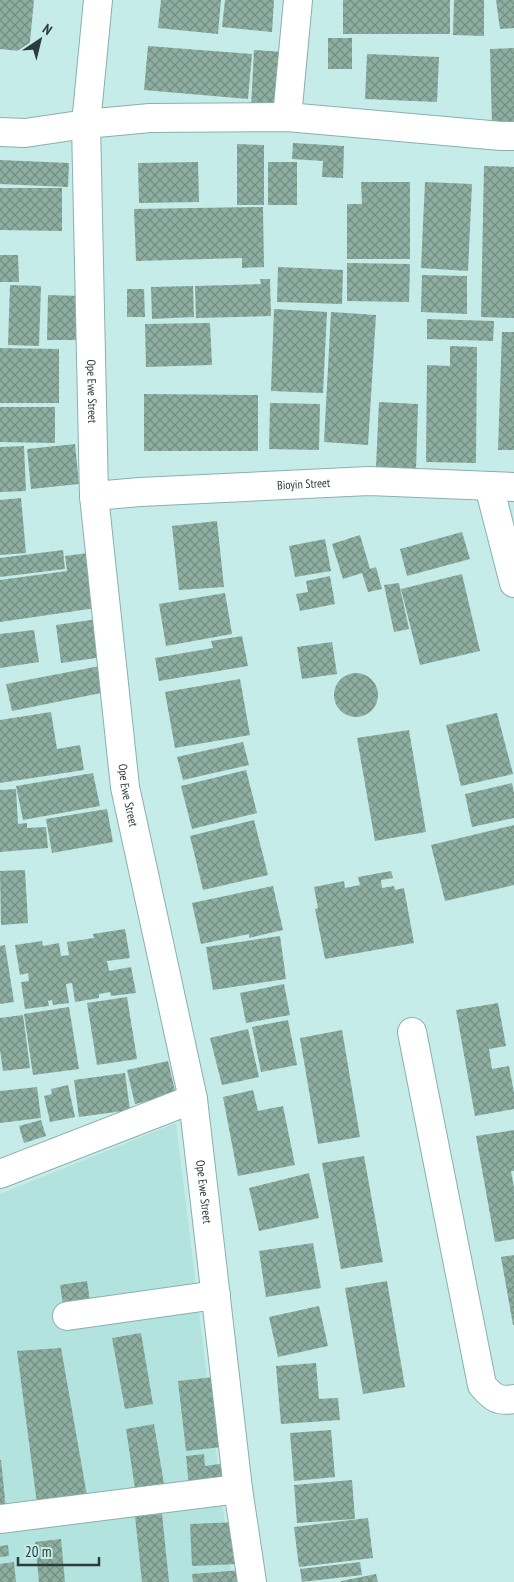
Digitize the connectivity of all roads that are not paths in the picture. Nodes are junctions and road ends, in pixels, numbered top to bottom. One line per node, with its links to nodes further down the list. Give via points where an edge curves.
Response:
1 (98, 0): 4 (street, Ope Ewe Street)
2 (298, 0): 3 (street)
3 (287, 117): 4 (street, via 150,118); 6 (street)
4 (86, 124): 5 (street, via 25,133); 8 (street, Ope Ewe Street)
5 (0, 132)
6 (514, 136)
7 (501, 487): 8 (street, Bioyin Street, via 369,481); 9 (street)
8 (94, 496): 11 (street, Ope Ewe Street, via 125,787)
9 (514, 583)
10 (412, 1032): 15 (street, via 482,1385 492,1396 504,1401)
11 (193, 1099): 12 (street); 13 (street, Ope Ewe Street)
12 (0, 1174)
13 (216, 1295): 14 (street); 16 (street, Ope Ewe Street)
14 (67, 1316)
15 (514, 1399)
16 (238, 1489): 17 (street); 18 (street, Ope Ewe Street)
17 (0, 1519)
18 (252, 1582)

